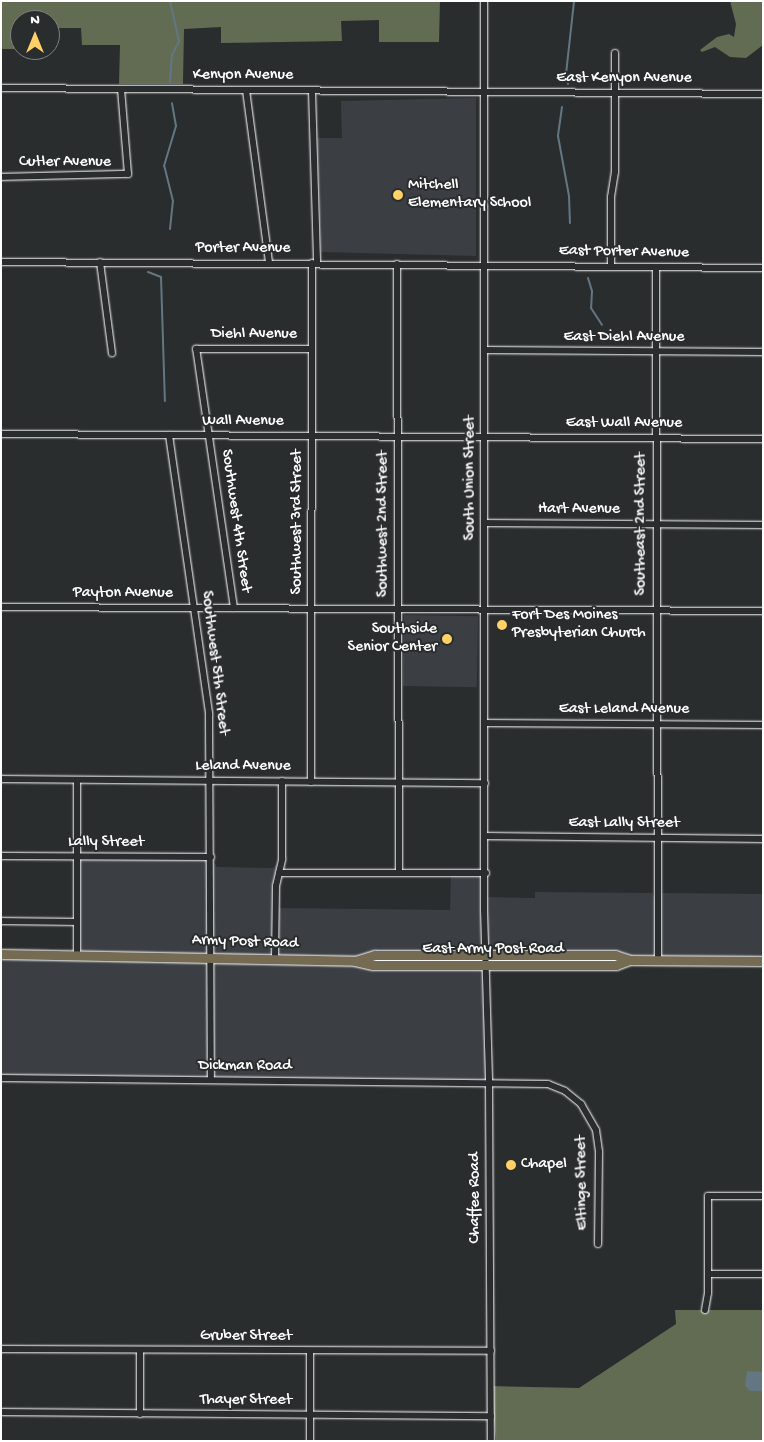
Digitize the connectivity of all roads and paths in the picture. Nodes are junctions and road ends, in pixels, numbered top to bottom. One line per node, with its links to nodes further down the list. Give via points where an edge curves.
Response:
1 (484, 1): 7 (street, South Union Street)
2 (615, 53): 8 (street)
3 (1, 88): 4 (street, Kenyon Avenue)
4 (121, 89): 5 (street, Kenyon Avenue); 10 (street, Cutler Avenue, via 128,174)
5 (246, 90): 6 (street, Kenyon Avenue); 13 (street)
6 (312, 90): 7 (street, Kenyon Avenue); 14 (street, Southwest 3rd Street)
7 (484, 92): 8 (street, East Kenyon Avenue); 16 (street, South Union Street)
8 (615, 93): 9 (street, East Kenyon Avenue); 17 (street)
9 (763, 94)
10 (1, 176)
11 (1, 262): 12 (street, Porter Avenue)
12 (100, 262): 13 (street, Porter Avenue); 25 (street)
13 (269, 263): 14 (street, Porter Avenue)
14 (314, 263): 15 (street, Porter Avenue); 21 (street, Southwest 3rd Street)
15 (397, 264): 16 (street, Porter Avenue); 30 (street, Southwest 2nd Street)
16 (485, 264): 17 (street, East Porter Avenue); 22 (street, South Union Street)
17 (610, 267): 18 (street, East Porter Avenue)
18 (656, 267): 19 (street, East Porter Avenue); 23 (street, Southeast 2nd Street)
19 (763, 268)
20 (196, 349): 21 (street, Diehl Avenue); 28 (street, Southwest 4th Street)
21 (312, 349): 29 (street, Southwest 3rd Street)
22 (485, 350): 23 (street, East Diehl Avenue); 31 (street, South Union Street)
23 (656, 352): 24 (street, East Diehl Avenue); 32 (street, Southeast 2nd Street)
24 (763, 352)
25 (112, 353)
26 (1, 434): 27 (street, Wall Avenue)
27 (169, 435): 28 (street, Wall Avenue); 38 (street, Southwest 5th Street)
28 (209, 435): 29 (street, Wall Avenue); 39 (street, Southwest 4th Street)
29 (312, 436): 30 (street, Wall Avenue); 40 (street, Southwest 3rd Street)
30 (398, 436): 31 (street, Wall Avenue); 41 (street, Southwest 2nd Street)
31 (485, 437): 32 (street, East Wall Avenue); 34 (street, South Union Street)
32 (656, 438): 33 (street, East Wall Avenue); 35 (street, Southeast 2nd Street)
33 (763, 439)
34 (485, 523): 35 (street, Hart Avenue); 42 (street, South Union Street)
35 (656, 524): 36 (street, Hart Avenue); 43 (street, Southeast 2nd Street)
36 (763, 525)
37 (1, 607): 38 (street, Payton Avenue)
38 (194, 608): 39 (street, Payton Avenue); 50 (street, Southwest 5th Street, via 210,714)
39 (234, 608): 40 (street, Payton Avenue)
40 (311, 609): 41 (street, Payton Avenue); 52 (street, Southwest 3rd Street)
41 (398, 609): 42 (street, Payton Avenue); 53 (street, Southwest 2nd Street)
42 (485, 610): 43 (street, Payton Avenue); 45 (street, South Union Street)
43 (657, 611): 44 (street, Payton Avenue); 46 (street, Southeast 2nd Street)
44 (763, 611)
45 (485, 723): 46 (street, East Leland Avenue); 54 (street, South Union Street)
46 (658, 724): 47 (street, East Leland Avenue); 56 (street, Southeast 2nd Street)
47 (763, 725)
48 (1, 779): 49 (street, Leland Avenue)
49 (77, 780): 50 (street, Leland Avenue); 59 (street)
50 (210, 781): 51 (street, Leland Avenue); 60 (street, Southwest 5th Street)
51 (282, 781): 52 (street, Leland Avenue); 61 (street, via 282,859)
52 (311, 782): 53 (street, Leland Avenue)
53 (398, 782): 54 (street, Leland Avenue); 62 (street, Southwest 2nd Street)
54 (485, 783): 55 (street, South Union Street)
55 (486, 836): 56 (street, East Lally Street); 63 (street, South Union Street)
56 (659, 838): 57 (street, East Lally Street); 72 (street, Southeast 2nd Street)
57 (763, 839)
58 (1, 856): 59 (street, Lally Street)
59 (77, 857): 60 (street, Lally Street); 65 (street)
60 (210, 858): 69 (street, Southwest 5th Street)
61 (279, 873): 62 (street); 70 (street)
62 (398, 873): 63 (street)
63 (486, 873): 68 (street, South Union Street)
64 (1, 921): 65 (street)
65 (77, 922): 67 (street)
66 (1, 954): 67 (main road, Army Post Road)
67 (77, 955): 69 (main road, Army Post Road)
68 (486, 955): 71 (main road, East Army Post Road, via 615,955); 73 (main road, Army Post Road, via 375,955); 75 (street, Chaffee Road)
69 (211, 956): 70 (main road, Army Post Road); 77 (street, Southwest 5th Street)
70 (275, 958): 73 (main road, Army Post Road)
71 (630, 960): 72 (main road, East Army Post Road); 75 (main road, East Army Post Road, via 616,965)
72 (658, 960): 74 (main road, East Army Post Road)
73 (355, 961): 75 (main road, East Army Post Road, via 373,965)
74 (763, 961)
75 (486, 966): 78 (street, Chaffee Road)
76 (1, 1078): 77 (street, Dickman Road)
77 (211, 1080): 78 (street, Dickman Road)
78 (489, 1082): 80 (street, Eltinge Street, via 548,1084 574,1097 588,1112 598,1140); 87 (street, Chaffee Road)
79 (763, 1196): 81 (street, via 708,1196)
80 (598, 1244)
81 (708, 1274): 82 (street); 83 (street)
82 (763, 1274)
83 (705, 1310)
84 (1, 1350): 85 (street, Gruber Street)
85 (140, 1350): 86 (street, Gruber Street); 89 (street)
86 (310, 1351): 87 (street, Gruber Street); 90 (street)
87 (491, 1352): 91 (street, Chaffee Road)
88 (1, 1412): 89 (street, Thayer Street)
89 (140, 1414): 90 (street, Thayer Street)
90 (310, 1415): 91 (street, Thayer Street); 92 (street)
91 (491, 1416): 93 (street, Chaffee Road)
92 (310, 1441)
93 (491, 1441)

